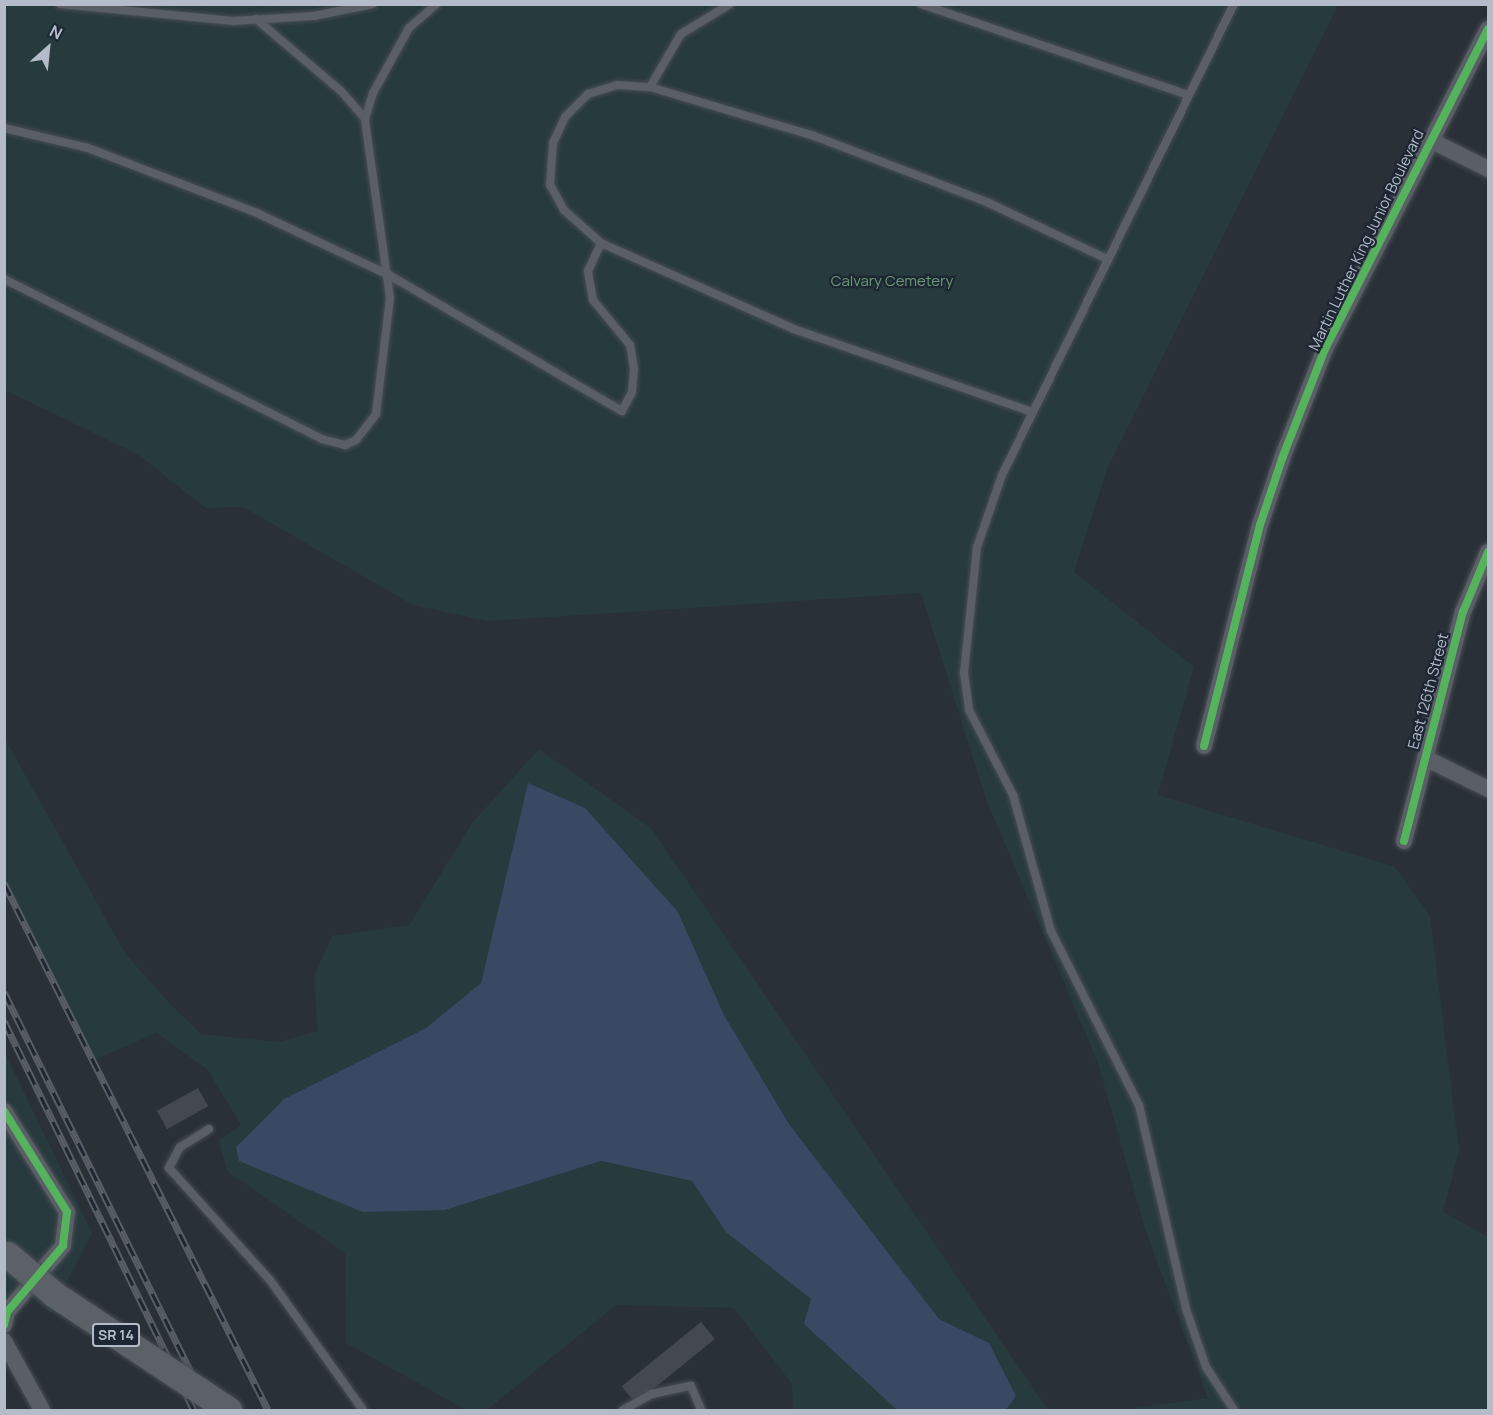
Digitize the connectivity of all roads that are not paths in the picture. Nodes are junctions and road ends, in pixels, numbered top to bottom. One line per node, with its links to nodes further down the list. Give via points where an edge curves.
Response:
1 (60, 4): 7 (lane, via 144,15)
2 (373, 4): 7 (lane, via 314,16)
3 (436, 4): 11 (lane, via 409,28 373,93)
4 (730, 4): 9 (lane, via 681,33)
5 (921, 4): 10 (lane)
6 (1234, 4): 10 (lane)
7 (256, 19): 11 (lane, via 301,54)
8 (1488, 29): 13 (street, Martin Luther King Junior Boulevard)
9 (650, 87): 15 (lane, via 618,85 588,94 565,117 553,143 550,185 564,210); 16 (lane, via 814,136 989,203)
10 (1186, 94): 16 (lane)
11 (365, 119): 17 (lane)
12 (4, 128): 17 (lane, via 99,152 256,213)
13 (1430, 140): 14 (street); 22 (street, Martin Luther King Junior Boulevard, via 1326,350 1283,456 1260,525)
14 (1488, 169)
15 (601, 243): 17 (lane, via 588,271 593,300 630,345 634,369 632,392 622,411); 19 (lane, via 794,328)
16 (1107, 259): 19 (lane)
17 (389, 275): 18 (lane, via 376,414 368,430 345,445 322,439)
18 (4, 279)
19 (1032, 412): 36 (lane, via 1002,475 977,547 964,673 969,710 1013,795 1051,931 1139,1105 1186,1309 1206,1366)
20 (1488, 552): 21 (street, East 126th Street)
21 (1483, 579): 23 (street, East 126th Street)
22 (1204, 746)
23 (1425, 758): 24 (street); 25 (street, East 126th Street)
24 (1488, 789)
25 (1404, 841)
26 (4, 1112): 29 (street, via 67,1212 63,1246 14,1304)
27 (209, 1129): 33 (lane, via 180,1147 169,1168 270,1280)
28 (8, 1255): 32 (main road, SR 14, bridge, via 55,1295)
29 (4, 1325)
30 (4, 1341): 31 (street)
31 (42, 1410)
32 (229, 1410)
33 (363, 1410)
34 (623, 1410): 35 (lane, via 652,1394 691,1386)
35 (701, 1410)
36 (1234, 1410)

